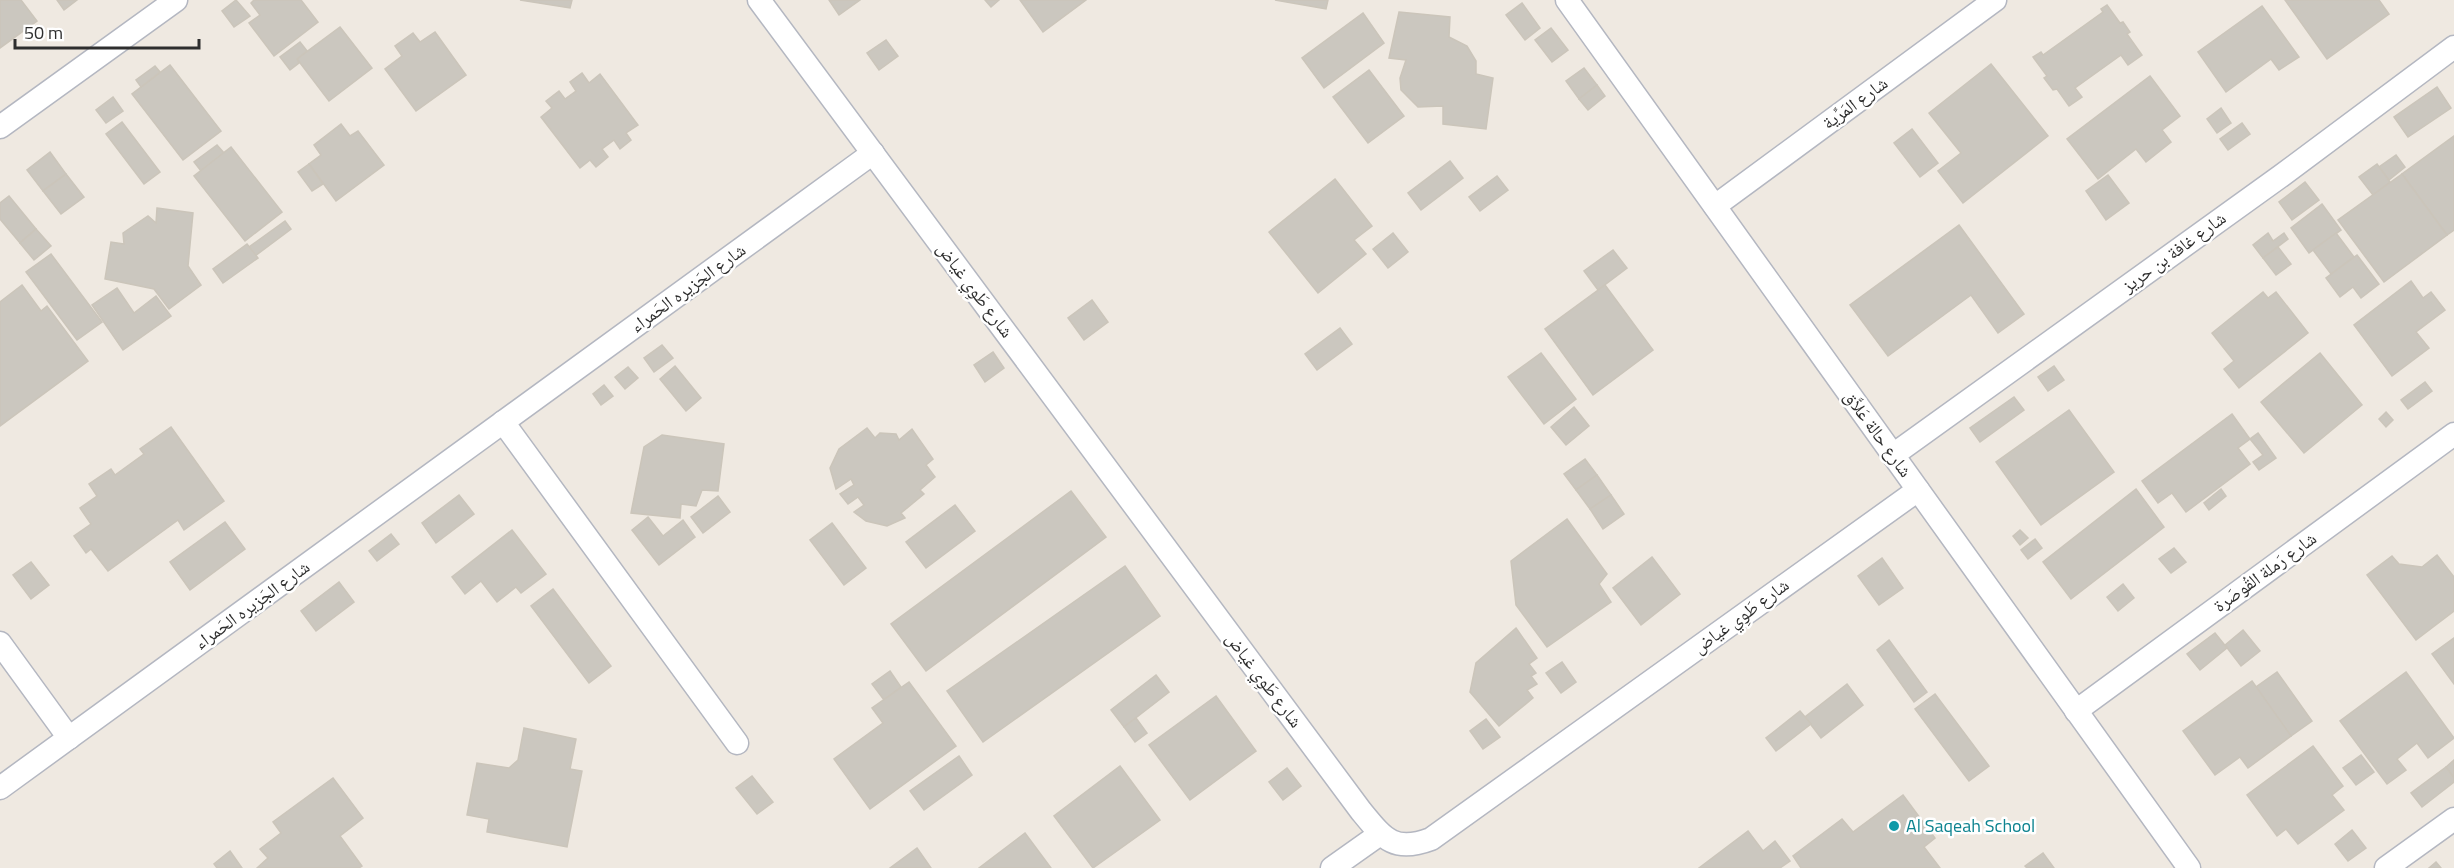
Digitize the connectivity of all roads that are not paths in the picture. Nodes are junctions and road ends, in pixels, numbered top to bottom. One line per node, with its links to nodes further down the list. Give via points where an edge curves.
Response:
1 (176, 0): 6 (street)
2 (759, 0): 7 (street, شارع طَوِي غياض)
3 (1567, 0): 8 (street, شارع حالة عَلاَّق)
4 (1995, 0): 8 (street, شارع المَرِّية)
5 (2454, 47): 11 (street, شارع غافة بن حريز)
6 (0, 127)
7 (873, 153): 9 (street, شارع الجَزيره الحَمراء); 19 (street, شارع طَوِي غياض)
8 (1715, 206): 11 (street, شارع حالة عَلاَّق)
9 (503, 423): 15 (street, شارع الجَزيره الحَمراء); 16 (street)
10 (2454, 434): 14 (street, شارع رَملة القُوصَرة)
11 (1893, 456): 12 (street, شارع حالة عَلاَّق)
12 (1918, 490): 14 (street, شارع حالة عَلاَّق); 19 (street, شارع طَوِي غياض, via 1431,839 1405,846)
13 (0, 643): 15 (street)
14 (2076, 711): 21 (street, شارع حالة عَلاَّق)
15 (69, 738): 17 (street, شارع الجَزيره الحَمراء)
16 (737, 743)
17 (0, 788)
18 (2454, 819): 22 (street)
19 (1380, 834): 20 (street)
20 (1332, 868)
21 (2189, 868)
22 (2386, 868)

